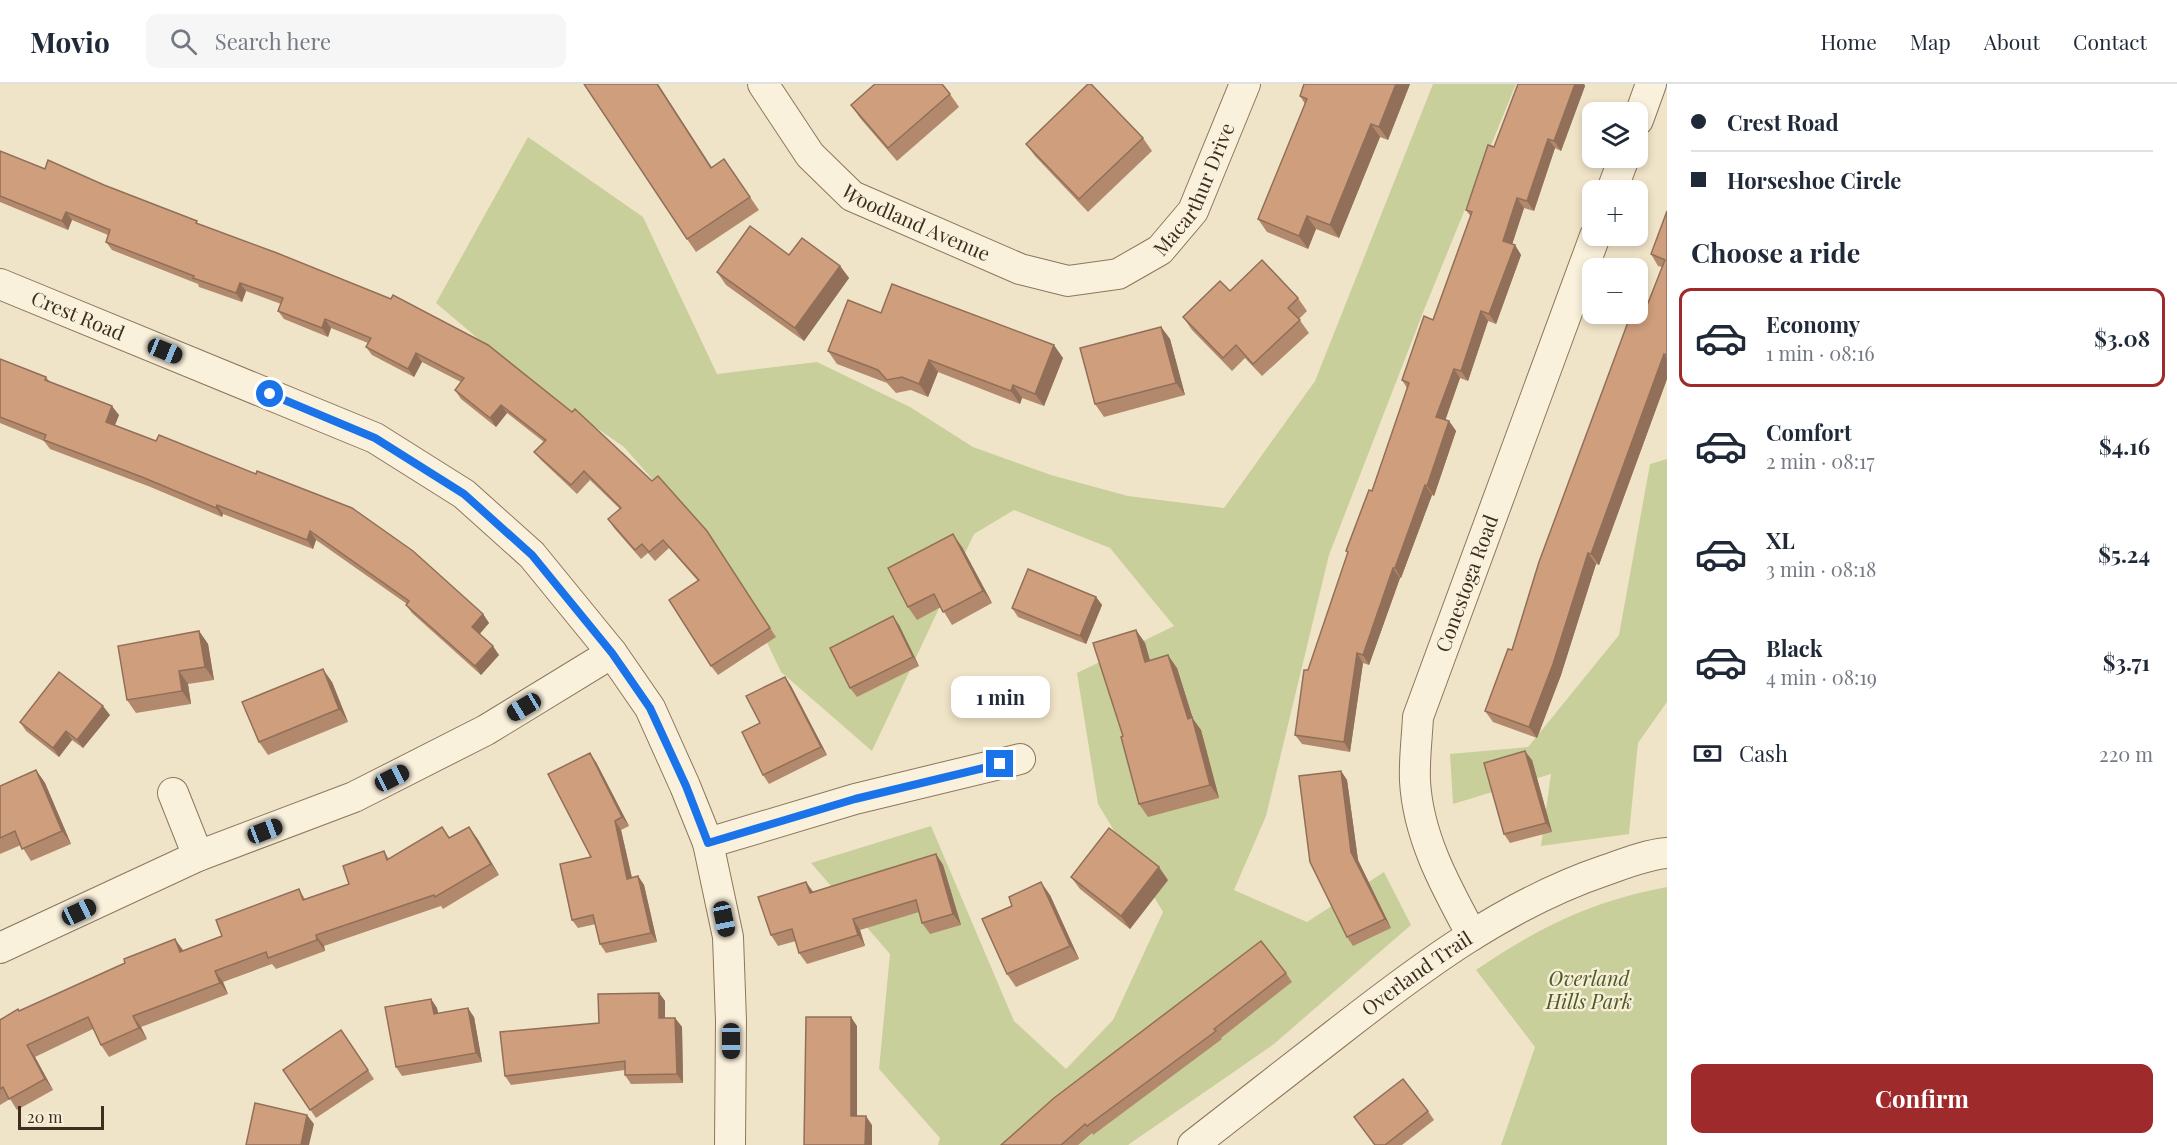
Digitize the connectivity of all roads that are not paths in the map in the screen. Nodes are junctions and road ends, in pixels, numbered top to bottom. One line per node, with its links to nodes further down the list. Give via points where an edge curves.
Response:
1 (764, 84): 6 (street, Woodland Avenue, via 810,155 852,196 1020,269 1068,281)
2 (1245, 84): 6 (street, Macarthur Drive, via 1193,211 1160,250)
3 (1651, 84): 4 (street)
4 (1644, 102)
5 (1592, 246): 14 (street, Conestoga Road, via 1418,717 1415,782 1425,838)
6 (1118, 274)
7 (0, 284): 8 (street, Crest Road, via 375,438 464,494 532,555)
8 (612, 653): 11 (street, Crest Road, via 650,708); 13 (street, via 486,730 354,797)
9 (1020, 759): 11 (street, via 855,799)
10 (173, 793): 13 (street)
11 (708, 843): 16 (street, Crest Road, via 728,938)
12 (1667, 853): 14 (street, Overland Trail, via 1651,854 1570,882 1523,904)
13 (198, 856): 15 (street)
14 (1472, 935): 17 (street, Overland Trail, via 1384,996)
15 (0, 948)
16 (730, 1145)
17 (1193, 1145)

